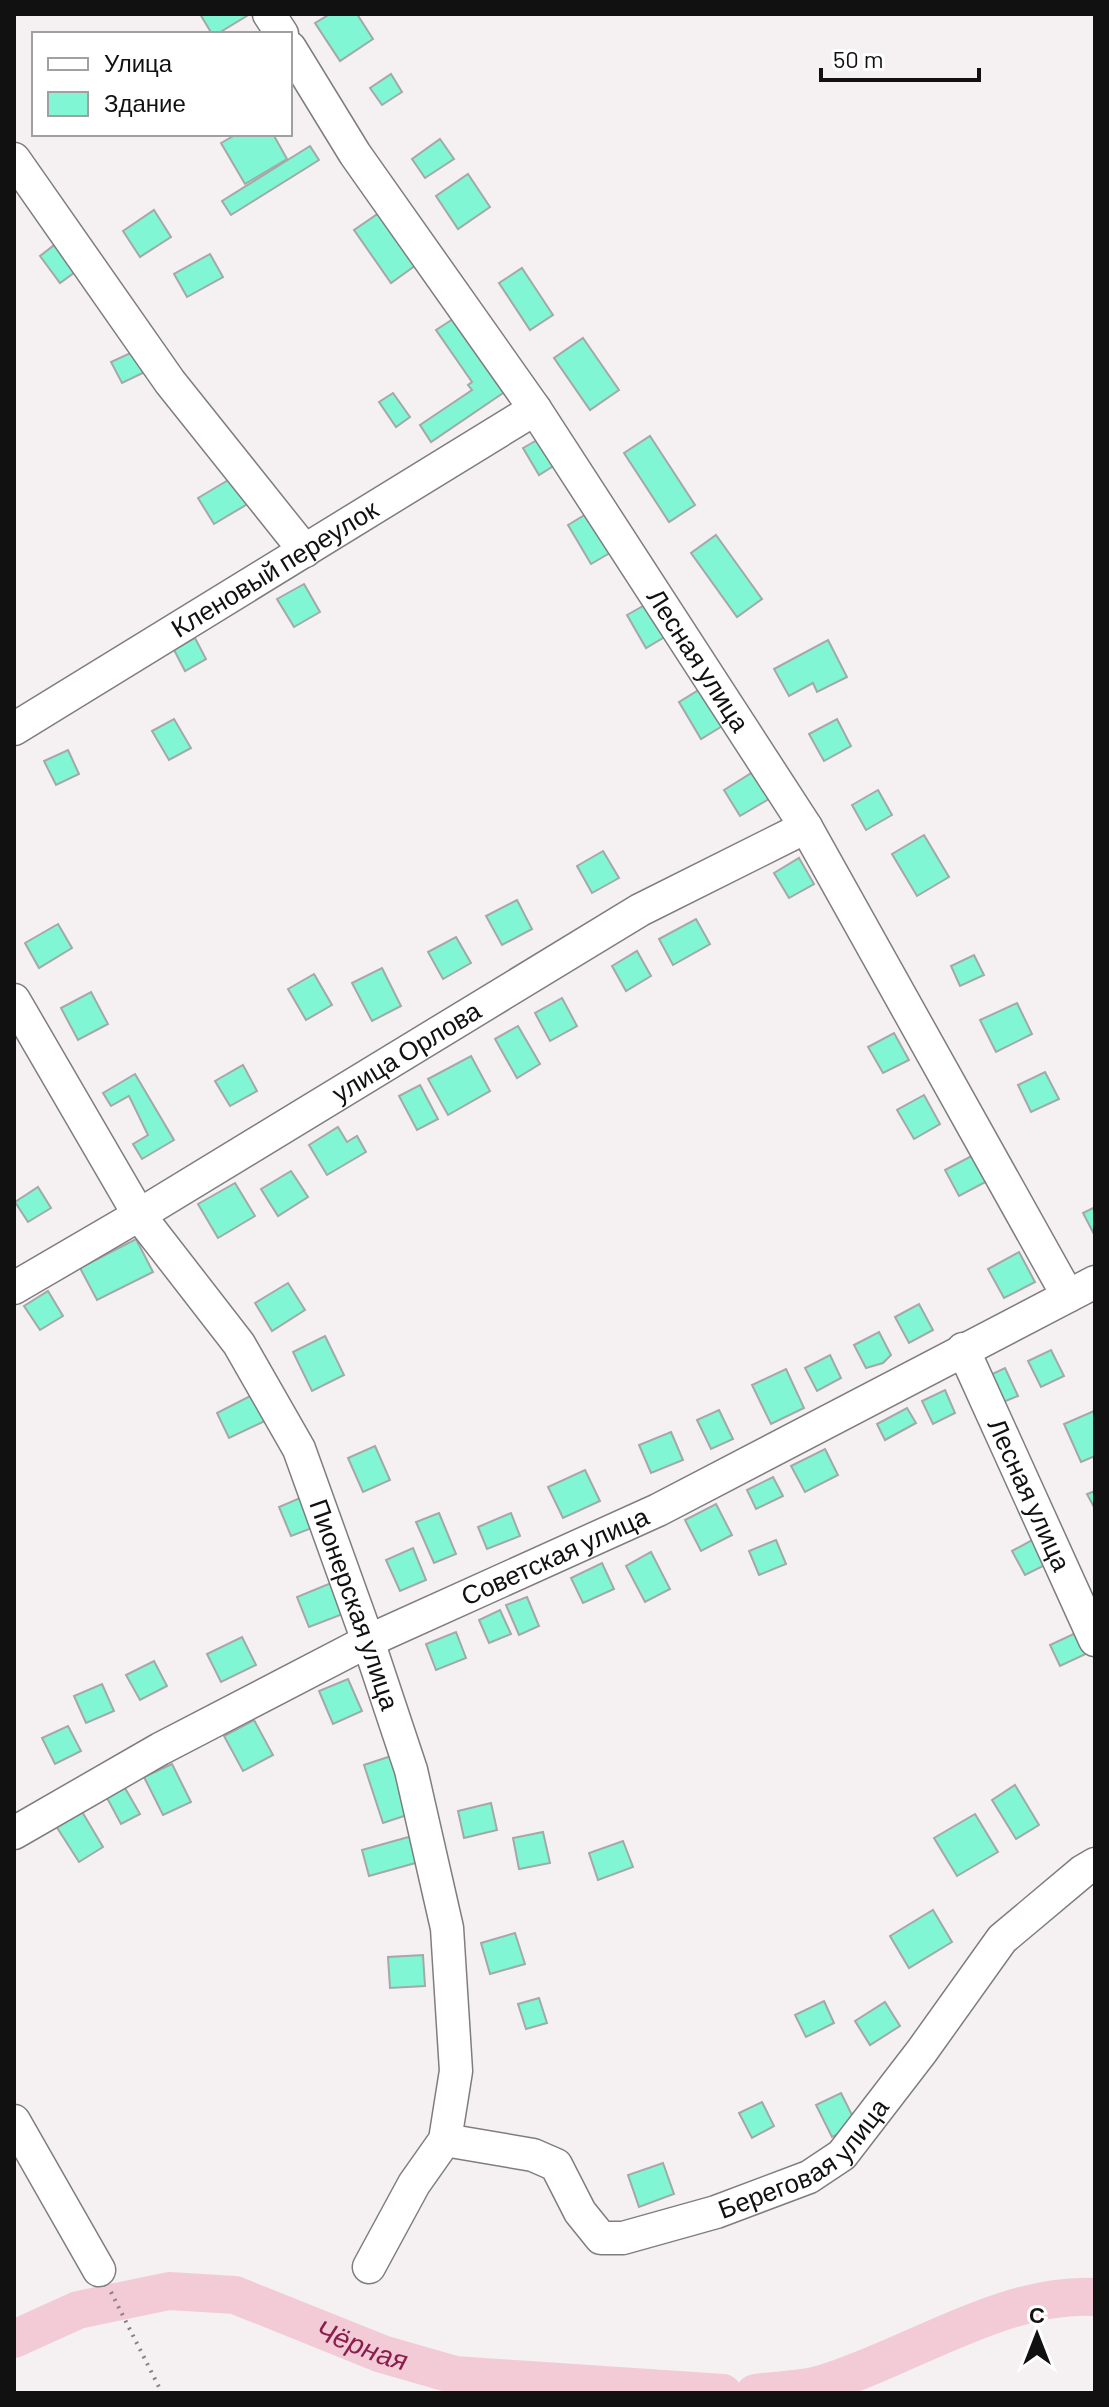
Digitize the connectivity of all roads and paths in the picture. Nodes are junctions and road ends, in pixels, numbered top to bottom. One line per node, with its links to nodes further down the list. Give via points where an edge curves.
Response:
1 (269, 14): 2 (street)
2 (281, 32)
3 (292, 51): 5 (street, Лесная улица, via 355,154)
4 (14, 159): 6 (street, via 170,382)
5 (535, 409): 6 (street, Кленовый переулок); 8 (street, Лесная улица)
6 (305, 551): 7 (street, Кленовый переулок)
7 (14, 729)
8 (806, 827): 10 (street, улица Орлова, via 640,910); 12 (street, Лесная улица)
9 (14, 1000): 10 (street, Пионерская улица)
10 (139, 1215): 11 (street, улица Орлова); 15 (street, Пионерская улица, via 239,1344 299,1449)
11 (14, 1288)
12 (1081, 1289): 13 (street, Советская улица)
13 (963, 1349): 14 (street, Лесная улица); 15 (street, Советская улица, via 658,1510)
14 (1095, 1640)
15 (368, 1641): 16 (street, Советская улица, via 160,1749); 19 (street, Пионерская улица, via 411,1770 447,1928 456,2071)
16 (14, 1833)
17 (1095, 1864): 19 (street, Береговая улица, via 1002,1939 842,2155 809,2177 716,2212 623,2238 601,2238 580,2212 556,2165 533,2155)
18 (14, 2121): 21 (street)
19 (445, 2140): 20 (street, Пионерская улица, via 414,2184)
20 (369, 2267)
21 (99, 2270): 22 (path)
22 (162, 2393)

